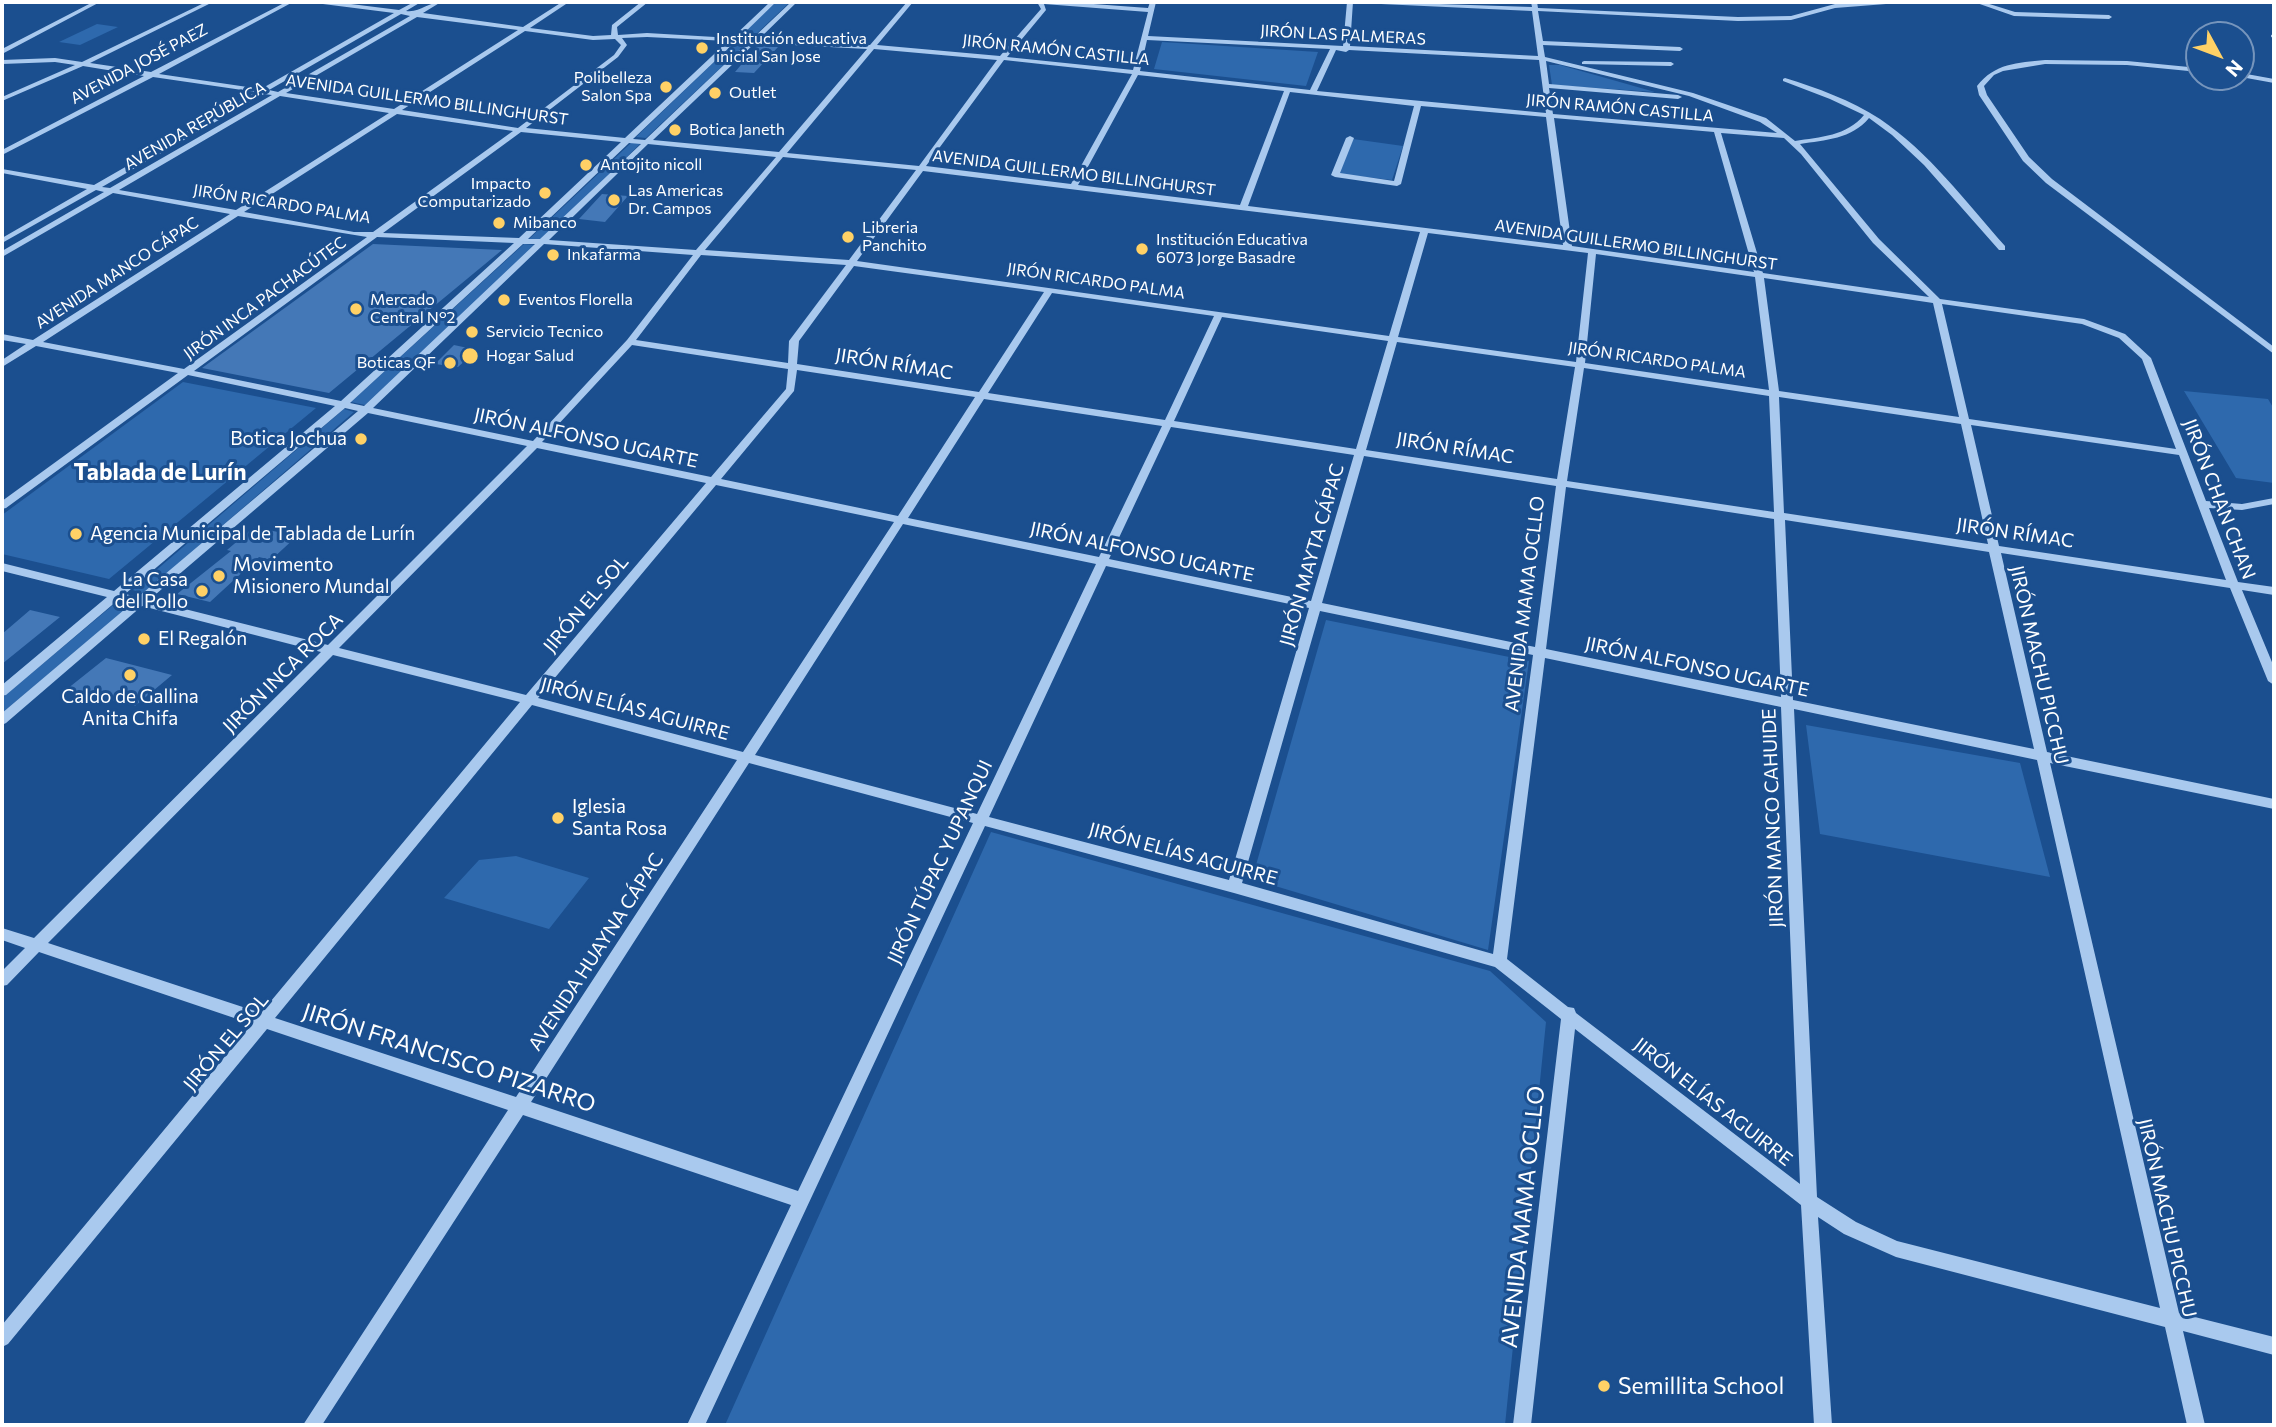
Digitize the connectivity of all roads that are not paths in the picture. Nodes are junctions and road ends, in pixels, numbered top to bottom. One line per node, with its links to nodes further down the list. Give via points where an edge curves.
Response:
1 (97, 2): 28 (street)
2 (209, 2): 39 (street)
3 (290, 2): 43 (street, AVENIDA JOSÉ PAEZ)
4 (323, 2): 19 (street, JIRÓN RAMÓN CASTILLA)
5 (418, 2): 19 (street, AVENIDA REPÚBLICA)
6 (438, 2): 20 (street, AVENIDA REPÚBLICA)
7 (566, 2): 22 (street, AVENIDA MANCO CÁPAC)
8 (645, 2): 23 (street, JIRÓN INCA PACHACÚTEC, via 614,26)
9 (774, 2): 24 (street)
10 (794, 2): 26 (street)
11 (910, 2): 29 (street, JIRÓN INCA ROCA)
12 (1042, 2): 18 (street); 34 (street, JIRÓN EL SOL, via 1044,9)
13 (1350, 2): 32 (street)
14 (1381, 2): 17 (street)
15 (1886, 2): 17 (street, via 1835,6 1791,18)
16 (1977, 2): 21 (street, via 2014,14)
17 (1534, 5): 27 (street)
18 (1152, 6): 25 (street)
19 (399, 13): 20 (street, JIRÓN RAMÓN CASTILLA); 49 (street, AVENIDA REPÚBLICA)
20 (415, 15): 22 (street, JIRÓN RAMÓN CASTILLA); 51 (street, AVENIDA REPÚBLICA)
21 (2109, 17)
22 (524, 29): 23 (street, JIRÓN RAMÓN CASTILLA, via 593,38); 55 (street, AVENIDA MANCO CÁPAC)
23 (616, 36): 24 (street, JIRÓN RAMÓN CASTILLA); 58 (street, JIRÓN INCA PACHACÚTEC, via 624,45 620,52)
24 (735, 38): 26 (street, JIRÓN RAMÓN CASTILLA); 61 (street)
25 (1143, 38): 31 (street, JIRÓN LAS PALMERAS); 42 (street)
26 (754, 40): 29 (street, JIRÓN RAMÓN CASTILLA); 63 (street)
27 (1539, 43): 30 (street); 35 (street)
28 (17, 44): 33 (street); 36 (street)
29 (871, 47): 34 (street, JIRÓN RAMÓN CASTILLA); 64 (street, JIRÓN INCA ROCA)
30 (1679, 48)
31 (1333, 49): 32 (street, JIRÓN LAS PALMERAS); 50 (street)
32 (1346, 50): 35 (street, JIRÓN LAS PALMERAS)
33 (2, 52)
34 (1002, 58): 42 (street, JIRÓN RAMÓN CASTILLA); 66 (street, JIRÓN EL SOL)
35 (1542, 58): 38 (street); 47 (street)
36 (18, 59): 37 (street, AVENIDA GUILLERMO BILLINGHURST); 39 (street, AVENIDA GUILLERMO BILLINGHURST)
37 (2, 62)
38 (1559, 62): 40 (street); 53 (street)
39 (83, 64): 43 (street, AVENIDA GUILLERMO BILLINGHURST); 52 (street)
40 (1671, 64)
41 (2185, 69): 93 (street, via 2138,64 2032,65 2001,69 1980,86 2026,159 2049,181)
42 (1136, 73): 48 (street, JIRÓN RAMÓN CASTILLA); 68 (street)
43 (149, 75): 49 (street, AVENIDA GUILLERMO BILLINGHURST); 65 (street, AVENIDA JOSÉ PAEZ)
44 (2255, 78): 46 (street)
45 (1785, 80): 56 (street)
46 (2274, 81)
47 (1545, 86): 53 (street); 57 (street)
48 (1288, 89): 50 (street, JIRÓN RAMÓN CASTILLA); 71 (street)
49 (262, 92): 51 (street, AVENIDA GUILLERMO BILLINGHURST); 69 (street, AVENIDA REPÚBLICA)
50 (1313, 92): 54 (street, JIRÓN RAMÓN CASTILLA)
51 (278, 94): 55 (street, AVENIDA GUILLERMO BILLINGHURST); 70 (street, AVENIDA REPÚBLICA)
52 (3, 96)
53 (1709, 100): 62 (street, via 1763,120)
54 (1418, 104): 57 (street, JIRÓN RAMÓN CASTILLA); 60 (street, via 1397,184 1335,175)
55 (394, 113): 58 (street, AVENIDA GUILLERMO BILLINGHURST); 72 (street, AVENIDA MANCO CÁPAC)
56 (1868, 115): 62 (street, JIRÓN RAMÓN CASTILLA, via 1862,125 1846,134); 79 (street, via 1907,146)
57 (1549, 116): 59 (street, JIRÓN RAMÓN CASTILLA); 78 (street)
58 (519, 130): 61 (street, AVENIDA GUILLERMO BILLINGHURST); 74 (street, JIRÓN INCA PACHACÚTEC)
59 (1717, 131): 62 (street, JIRÓN RAMÓN CASTILLA); 84 (street, JIRÓN MANCO CAHUIDE)
60 (1350, 138)
61 (631, 139): 63 (street, AVENIDA GUILLERMO BILLINGHURST); 76 (street)
62 (1790, 139): 86 (street, via 1876,241)
63 (647, 140): 64 (street, AVENIDA GUILLERMO BILLINGHURST); 77 (street)
64 (782, 152): 66 (street, AVENIDA GUILLERMO BILLINGHURST); 81 (street, JIRÓN INCA ROCA)
65 (2, 153)
66 (921, 168): 68 (street, AVENIDA GUILLERMO BILLINGHURST); 83 (street, JIRÓN EL SOL)
67 (2, 171): 69 (street, JIRÓN RICARDO PALMA)
68 (1073, 187): 71 (street, AVENIDA GUILLERMO BILLINGHURST)
69 (95, 188): 70 (street, JIRÓN RICARDO PALMA); 75 (street, AVENIDA REPÚBLICA)
70 (110, 191): 72 (street, JIRÓN RICARDO PALMA); 82 (street, AVENIDA REPÚBLICA)
71 (1243, 209): 73 (street, AVENIDA GUILLERMO BILLINGHURST)
72 (236, 213): 74 (street, JIRÓN RICARDO PALMA); 92 (street, AVENIDA MANCO CÁPAC)
73 (1424, 232): 78 (street, AVENIDA GUILLERMO BILLINGHURST); 90 (street, JIRÓN MAYTA CÁPAC)
74 (374, 236): 76 (street, JIRÓN RICARDO PALMA); 97 (street, JIRÓN INCA PACHACÚTEC)
75 (2, 241)
76 (522, 241): 77 (street, JIRÓN RICARDO PALMA); 100 (street)
77 (545, 242): 81 (street, JIRÓN RICARDO PALMA); 101 (street)
78 (1568, 248): 80 (street, AVENIDA GUILLERMO BILLINGHURST)
79 (2002, 248)
80 (1592, 251): 84 (street, AVENIDA GUILLERMO BILLINGHURST); 95 (street, AVENIDA MAMA OCLLO)
81 (699, 252): 83 (street, JIRÓN RICARDO PALMA); 91 (street, JIRÓN INCA ROCA)
82 (2, 254)
83 (854, 263): 85 (street, JIRÓN RICARDO PALMA); 96 (street, JIRÓN EL SOL, via 794,341)
84 (1759, 275): 86 (street, AVENIDA GUILLERMO BILLINGHURST); 98 (street, JIRÓN MANCO CAHUIDE)
85 (1050, 289): 87 (street, JIRÓN RICARDO PALMA); 99 (street, AVENIDA HUAYNA CÁPAC)
86 (1937, 300): 89 (street, AVENIDA GUILLERMO BILLINGHURST, via 2084,322); 102 (street, JIRÓN MACHU PICCHU)
87 (1219, 315): 90 (street, JIRÓN RICARDO PALMA); 103 (street, JIRÓN TÚPAC YUPANQUI)
88 (2, 337): 92 (street, JIRÓN ALFONSO UGARTE)
89 (2122, 337): 106 (street, JIRÓN CHAN CHAN, via 2146,358)
90 (1393, 340): 95 (street, JIRÓN RICARDO PALMA); 105 (street, JIRÓN MAYTA CÁPAC)
91 (630, 342): 96 (street, JIRÓN RÍMAC); 104 (street, JIRÓN INCA ROCA)
92 (34, 344): 94 (street, AVENIDA MANCO CÁPAC); 97 (street, JIRÓN ALFONSO UGARTE)
93 (2274, 351)
94 (2, 365)
95 (1580, 365): 98 (street, JIRÓN RICARDO PALMA); 108 (street, AVENIDA MAMA OCLLO)
96 (793, 366): 99 (street, JIRÓN RÍMAC); 107 (street, JIRÓN EL SOL, via 791,388)
97 (186, 372): 100 (street, JIRÓN ALFONSO UGARTE); 111 (street, JIRÓN INCA PACHACÚTEC)
98 (1774, 393): 102 (street, JIRÓN RICARDO PALMA); 112 (street, JIRÓN MANCO CAHUIDE)
99 (981, 395): 103 (street, JIRÓN RÍMAC); 113 (street, AVENIDA HUAYNA CÁPAC)
100 (342, 405): 101 (street, JIRÓN ALFONSO UGARTE); 119 (street)
101 (365, 410): 104 (street, JIRÓN ALFONSO UGARTE); 120 (street)
102 (1964, 420): 106 (street, JIRÓN RICARDO PALMA); 114 (street, JIRÓN MACHU PICCHU)
103 (1168, 423): 105 (street, JIRÓN RÍMAC); 115 (street, JIRÓN TÚPAC YUPANQUI)
104 (534, 445): 107 (street, JIRÓN ALFONSO UGARTE); 122 (street, JIRÓN INCA ROCA)
105 (1360, 452): 108 (street, JIRÓN RÍMAC); 121 (street, JIRÓN MAYTA CÁPAC)
106 (2183, 453): 110 (street, JIRÓN CHAN CHAN)
107 (711, 482): 113 (street, JIRÓN ALFONSO UGARTE); 126 (street, JIRÓN EL SOL)
108 (1562, 482): 112 (street, JIRÓN RÍMAC); 123 (street, AVENIDA MAMA OCLLO)
109 (2274, 500): 110 (street, via 2242,508)
110 (2204, 504): 117 (street, JIRÓN CHAN CHAN)
111 (2, 506)
112 (1779, 516): 114 (street, JIRÓN RÍMAC); 127 (street, JIRÓN MANCO CAHUIDE)
113 (900, 520): 115 (street, JIRÓN ALFONSO UGARTE); 130 (street, AVENIDA HUAYNA CÁPAC)
114 (1993, 547): 117 (street, JIRÓN RÍMAC); 129 (street, JIRÓN MACHU PICCHU)
115 (1103, 562): 121 (street, JIRÓN ALFONSO UGARTE); 132 (street, JIRÓN TÚPAC YUPANQUI)
116 (2, 566): 119 (street, JIRÓN ELÍAS AGUIRRE)
117 (2233, 583): 118 (street, JIRÓN RÍMAC); 124 (street, JIRÓN CHAN CHAN)
118 (2274, 591)
119 (119, 594): 120 (street, JIRÓN ELÍAS AGUIRRE); 125 (street)
120 (143, 600): 122 (street, JIRÓN ELÍAS AGUIRRE); 128 (street)
121 (1316, 606): 123 (street, JIRÓN ALFONSO UGARTE); 133 (street, JIRÓN MAYTA CÁPAC)
122 (332, 648): 126 (street, JIRÓN ELÍAS AGUIRRE); 135 (street, JIRÓN INCA ROCA)
123 (1540, 652): 127 (street, JIRÓN ALFONSO UGARTE); 136 (street, AVENIDA MAMA OCLLO)
124 (2273, 676)
125 (2, 692)
126 (529, 700): 130 (street, JIRÓN ELÍAS AGUIRRE); 139 (street, JIRÓN EL SOL)
127 (1787, 703): 129 (street, JIRÓN ALFONSO UGARTE); 142 (street, JIRÓN MANCO CAHUIDE)
128 (2, 720)
129 (2042, 756): 131 (street, JIRÓN ALFONSO UGARTE); 143 (street, JIRÓN MACHU PICCHU)
130 (745, 758): 132 (street, JIRÓN ELÍAS AGUIRRE); 140 (street, AVENIDA HUAYNA CÁPAC)
131 (2274, 804)
132 (981, 820): 133 (street, JIRÓN ELÍAS AGUIRRE); 141 (street, JIRÓN TÚPAC YUPANQUI)
133 (1234, 887): 136 (street, JIRÓN ELÍAS AGUIRRE)
134 (2, 934): 135 (street, JIRÓN FRANCISCO PIZARRO)
135 (37, 945): 137 (street, JIRÓN INCA ROCA); 139 (street, JIRÓN FRANCISCO PIZARRO)
136 (1499, 962): 138 (street, JIRÓN ELÍAS AGUIRRE)
137 (2, 980)
138 (1569, 1013): 142 (street, JIRÓN ELÍAS AGUIRRE); 148 (street, AVENIDA MAMA OCLLO)
139 (266, 1021): 140 (street, JIRÓN FRANCISCO PIZARRO); 144 (street, JIRÓN EL SOL)
140 (520, 1105): 141 (street, JIRÓN FRANCISCO PIZARRO); 146 (street, AVENIDA HUAYNA CÁPAC)
141 (802, 1200): 147 (street, JIRÓN TÚPAC YUPANQUI)
142 (1809, 1201): 143 (street, JIRÓN ELÍAS AGUIRRE, via 1850,1228 1896,1249); 149 (street, JIRÓN MANCO CAHUIDE)
143 (2172, 1320): 145 (street, JIRÓN ELÍAS AGUIRRE); 150 (street, JIRÓN MACHU PICCHU)
144 (2, 1338)
145 (2274, 1346)
146 (312, 1425)
147 (696, 1425)
148 (1522, 1425)
149 (1823, 1425)
150 (2196, 1425)

